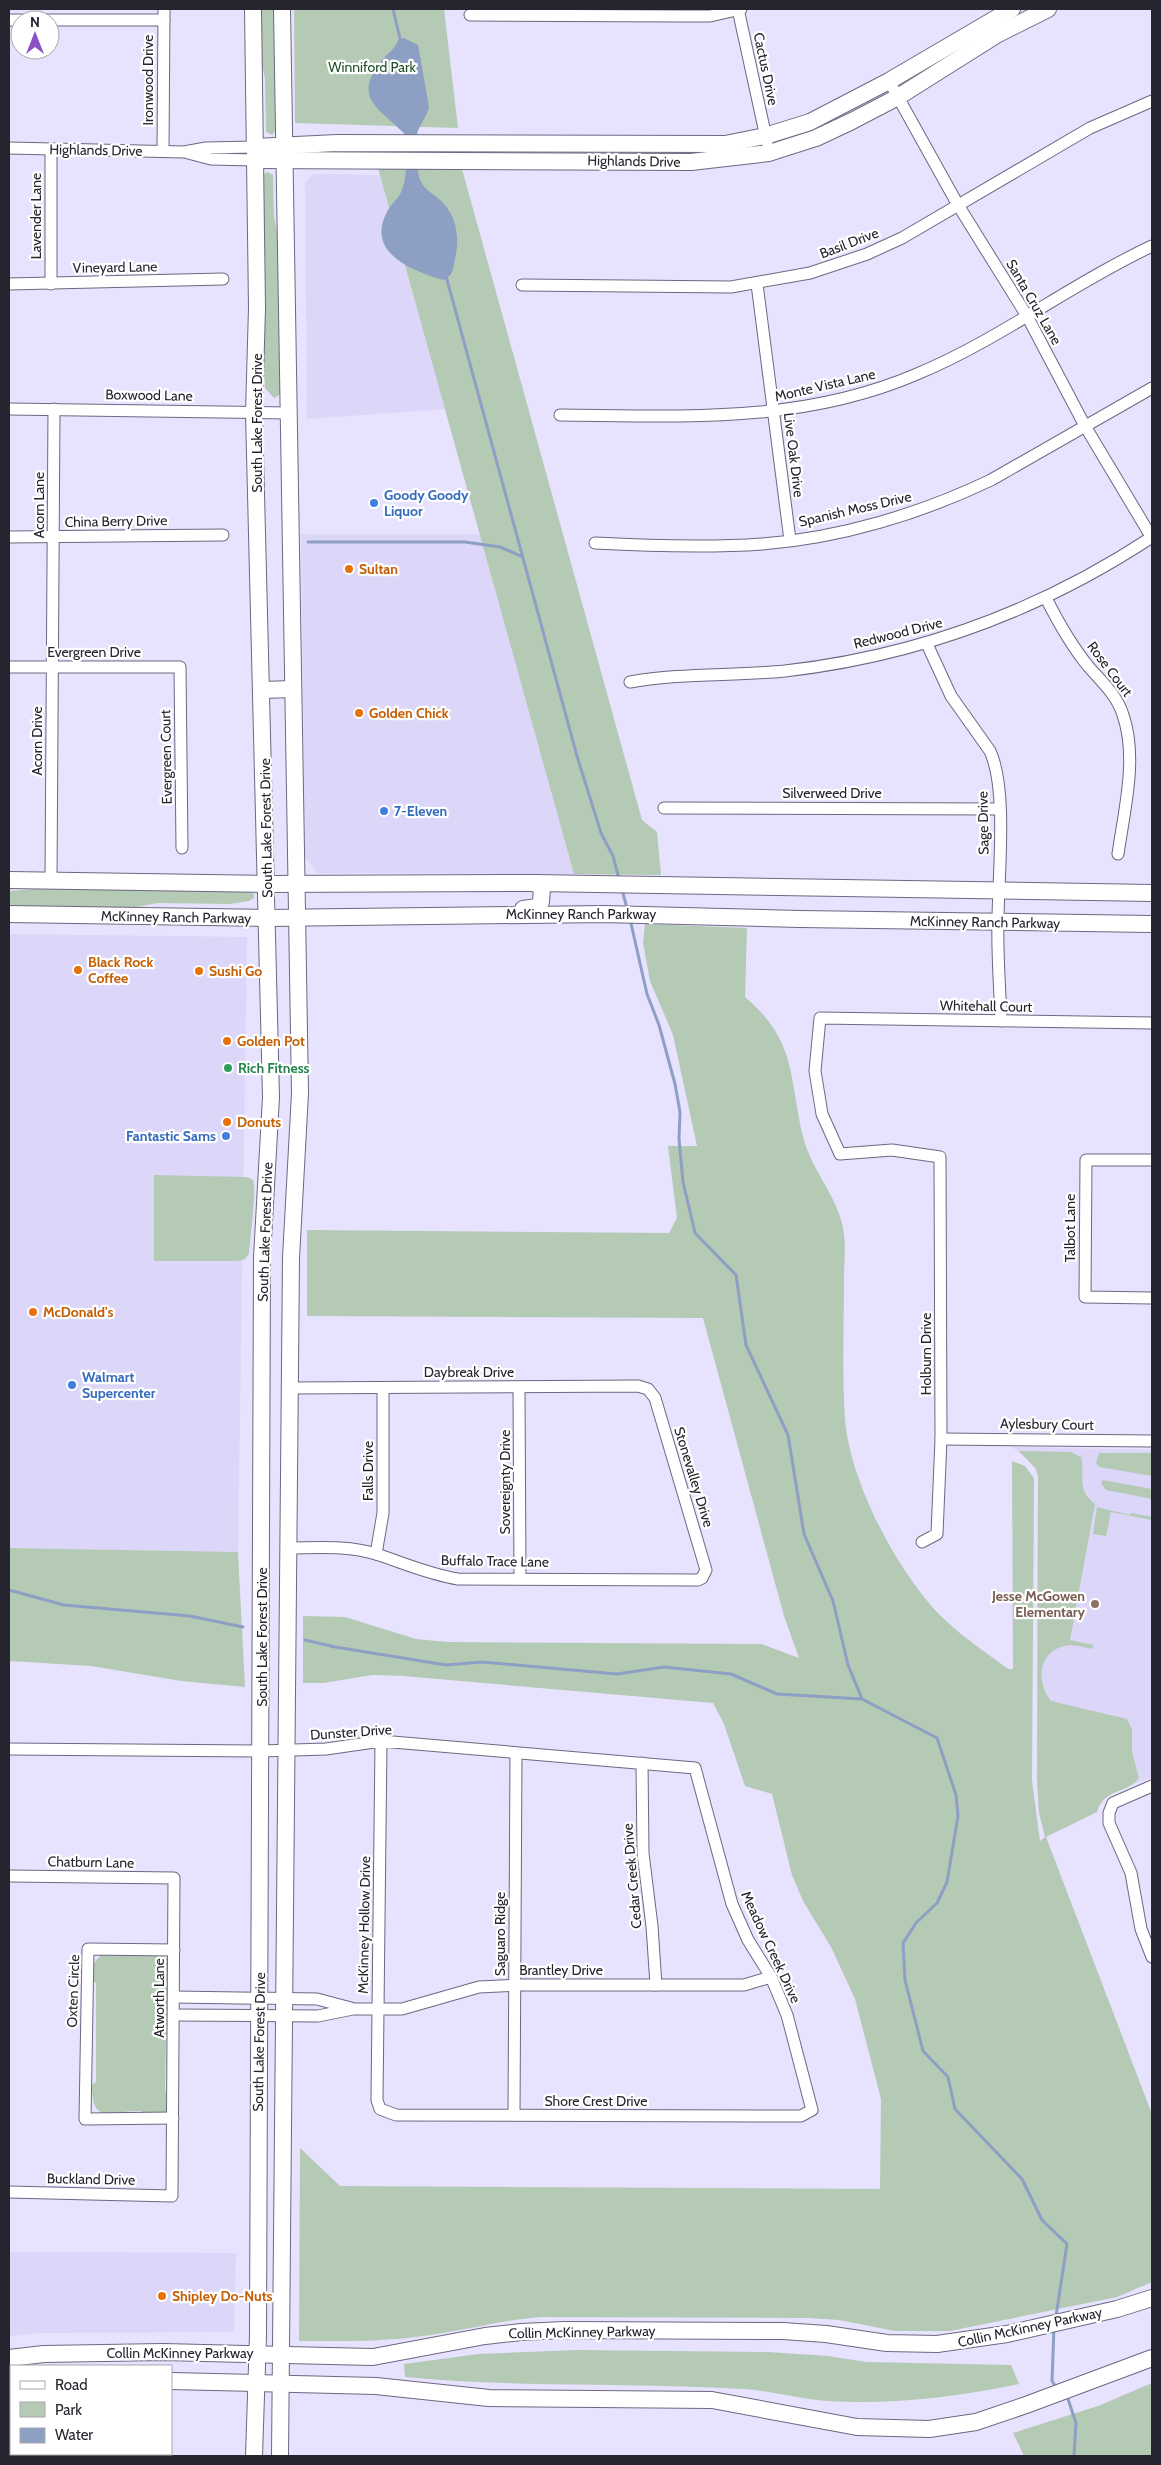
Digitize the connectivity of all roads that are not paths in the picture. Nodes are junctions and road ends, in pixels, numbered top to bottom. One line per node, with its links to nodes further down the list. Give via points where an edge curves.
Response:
1 (253, 9): 19 (main road, South Lake Forest Drive)
2 (282, 9): 13 (main road)
3 (739, 9): 7 (street, via 710,16); 12 (street, Cactus Drive)
4 (1012, 9): 9 (main road, Highlands Drive)
5 (1048, 9): 10 (main road, Highlands Drive, via 998,34)
6 (164, 14): 8 (street); 17 (street, Ironwood Drive)
7 (470, 15)
8 (60, 19)
9 (889, 81): 10 (street, Santa Cruz Lane); 12 (main road, Highlands Drive, via 810,122)
10 (898, 97): 18 (main road, Highlands Drive, via 816,138); 22 (street, Santa Cruz Lane)
11 (1152, 101): 22 (street, Basil Drive, via 1090,128)
12 (765, 136): 14 (main road, Highlands Drive, via 725,144); 18 (street, Cactus Drive)
13 (284, 144): 14 (main road, Highlands Drive); 19 (main road, Highlands Drive); 21 (main road)
14 (494, 144): 20 (main road)
15 (9, 148): 16 (street, Highlands Drive)
16 (51, 149): 17 (street, Highlands Drive); 26 (street, Lavender Lane)
17 (163, 151): 19 (street, Highlands Drive, via 206,148)
18 (769, 153): 20 (main road, Highlands Drive, via 691,162)
19 (255, 154): 21 (main road, Highlands Drive); 34 (main road, South Lake Forest Drive, via 257,308)
20 (494, 160): 21 (main road, Highlands Drive)
21 (284, 161): 35 (main road)
22 (958, 205): 27 (street, Basil Drive, via 867,254 810,273); 29 (street, Santa Cruz Lane)
23 (1152, 246): 29 (street, Monte Vista Lane)
24 (223, 279): 26 (street, Vineyard Lane)
25 (9, 284): 26 (street, Vineyard Lane)
26 (51, 284)
27 (756, 284): 28 (street, Basil Drive, via 703,288); 33 (street, Live Oak Drive)
28 (522, 285)
29 (1026, 316): 33 (street, Monte Vista Lane, via 964,353 898,382 847,398); 37 (street, Santa Cruz Lane)
30 (1152, 388): 37 (street, Spanish Moss Drive)
31 (9, 409): 32 (street, Boxwood Lane)
32 (54, 409): 34 (street, Boxwood Lane); 40 (street, Acorn Lane)
33 (773, 412): 36 (street, Monte Vista Lane, via 717,416); 42 (street, Live Oak Drive)
34 (254, 413): 35 (street, Boxwood Lane); 51 (main road, South Lake Forest Drive)
35 (289, 413): 52 (main road)
36 (560, 415)
37 (1085, 426): 41 (street, Santa Cruz Lane); 42 (street, Spanish Moss Drive, via 1018,466 964,493 892,518)
38 (223, 535): 40 (street, China Berry Drive)
39 (9, 537): 40 (street, China Berry Drive)
40 (54, 537): 45 (street, Acorn Lane)
41 (1152, 538): 44 (street, Redwood Drive)
42 (790, 540): 43 (street, Spanish Moss Drive, via 712,546)
43 (595, 543)
44 (1046, 598): 46 (street, Redwood Drive); 56 (street, Rose Court, via 1070,641 1110,690 1123,715 1129,762)
45 (52, 602): 48 (street, Acorn Drive)
46 (926, 644): 50 (street, Redwood Drive, via 809,668 669,676); 54 (street, Sage Drive, via 951,696 990,751 998,776)
47 (9, 666): 48 (street, Evergreen Drive)
48 (52, 667): 49 (street, Evergreen Drive); 58 (street, Acorn Drive)
49 (180, 667): 55 (street, Evergreen Court)
50 (630, 682)
51 (262, 690): 52 (main road); 61 (main road, South Lake Forest Drive)
52 (293, 690): 59 (main road)
53 (664, 808): 54 (street, Silverweed Drive)
54 (999, 809): 62 (street, Sage Drive)
55 (182, 848)
56 (1118, 854)
57 (9, 880): 58 (main road)
58 (52, 880): 61 (main road)
59 (297, 883): 60 (main road); 61 (main road); 66 (main road)
60 (535, 883): 62 (main road); 65 (main road, via 543,892 537,907)
61 (268, 884): 67 (main road, South Lake Forest Drive)
62 (998, 891): 63 (main road); 68 (street, Sage Drive)
63 (1152, 893)
64 (9, 914): 67 (main road, McKinney Ranch Parkway)
65 (488, 914): 66 (main road, McKinney Ranch Parkway); 68 (main road, McKinney Ranch Parkway, via 658,914 800,920)
66 (297, 917): 67 (main road, McKinney Ranch Parkway); 75 (main road, South Lake Forest Drive, via 300,1093)
67 (267, 918): 74 (main road, South Lake Forest Drive, via 271,1097)
68 (998, 922): 69 (main road, McKinney Ranch Parkway); 70 (street, Sage Drive)
69 (1152, 924)
70 (1001, 1021): 71 (street, Whitehall Court); 72 (street, Whitehall Court, via 820,1018 815,1071 822,1114 840,1154 892,1150)
71 (1152, 1023)
72 (940, 1157): 81 (street, Holburn Drive)
73 (1152, 1160): 76 (street, Talbot Lane, via 1086,1160 1085,1297)
74 (262, 1274): 75 (main road); 84 (main road, South Lake Forest Drive)
75 (290, 1275): 78 (main road, South Lake Forest Drive)
76 (1152, 1298)
77 (519, 1387): 79 (street, Daybreak Drive); 80 (street, Daybreak Drive, via 638,1386); 88 (street, Sovereignty Drive)
78 (290, 1388): 79 (street, Daybreak Drive); 85 (main road, South Lake Forest Drive)
79 (383, 1388): 86 (street, Falls Drive, via 383,1513)
80 (648, 1389): 87 (street, Stonevalley Drive, via 658,1408 705,1565)
81 (941, 1439): 82 (street, Aylesbury Court); 83 (street, Holburn Drive, via 937,1534)
82 (1152, 1441)
83 (922, 1542)
84 (262, 1548): 85 (main road); 92 (main road, South Lake Forest Drive)
85 (287, 1548): 86 (street, Buffalo Trace Lane, via 349,1548); 91 (main road, South Lake Forest Drive)
86 (376, 1554): 88 (street, Buffalo Trace Lane, via 436,1576)
87 (705, 1575): 88 (street, Buffalo Trace Lane, via 698,1580)
88 (520, 1578)
89 (381, 1741): 91 (street, Dunster Drive); 93 (street, Dunster Drive); 108 (street, McKinney Hollow Drive)
90 (9, 1748): 92 (street, Dunster Drive)
91 (285, 1751): 92 (street, Dunster Drive); 107 (main road, South Lake Forest Drive)
92 (261, 1752): 106 (main road, South Lake Forest Drive)
93 (516, 1753): 94 (street, Dunster Drive); 103 (street, Saguaro Ridge)
94 (642, 1763): 95 (street, Dunster Drive); 104 (street, Cedar Creek Drive, via 643,1853)
95 (695, 1768): 102 (street, Meadow Creek Drive, via 732,1904 748,1940)
96 (1152, 1786): 99 (street, via 1113,1803 1109,1813 1109,1823 1131,1874)
97 (9, 1876): 98 (street, Chatburn Lane)
98 (174, 1878): 100 (street, Atworth Lane)
99 (1147, 1927): 101 (street)
100 (174, 1950): 105 (street, Atworth Lane); 116 (street, Oxten Circle, via 88,1949 85,2119)
101 (1152, 1957)
102 (771, 1977): 104 (street, Brantley Drive, via 744,1985); 114 (street, Meadow Creek Drive, via 787,2015)
103 (514, 1985): 104 (street, Brantley Drive); 108 (street, Brantley Drive, via 478,1987 402,2009); 115 (street, Saguaro Ridge)
104 (656, 1985)
105 (174, 1997): 106 (street, Brantley Drive); 110 (street, Atworth Lane)
106 (260, 1997): 107 (street, Brantley Drive); 111 (main road, South Lake Forest Drive)
107 (284, 1997): 109 (street, Brantley Drive, via 317,1999); 112 (main road, South Lake Forest Drive)
108 (378, 2008): 109 (street, Brantley Drive); 113 (street, McKinney Hollow Drive, via 377,2100)
109 (353, 2009): 112 (street, Brantley Drive, via 318,2016)
110 (174, 2015): 111 (street, Brantley Drive); 116 (street, Atworth Lane)
111 (260, 2016): 112 (street, Brantley Drive); 120 (main road, South Lake Forest Drive)
112 (284, 2016): 121 (main road, South Lake Forest Drive)
113 (380, 2109): 115 (street, Shore Crest Drive, via 396,2115)
114 (812, 2110): 115 (street, Shore Crest Drive, via 801,2116)
115 (514, 2115)
116 (173, 2118): 118 (street, Atworth Lane)
117 (9, 2192): 118 (street, Buckland Drive)
118 (172, 2196)
119 (1152, 2298): 121 (main road, Collin McKinney Parkway, via 1007,2334 937,2344 888,2343 783,2331 565,2330 485,2336 373,2358)
120 (256, 2354): 121 (main road, Collin McKinney Parkway); 122 (main road, Collin McKinney Parkway, via 74,2353); 126 (main road, South Lake Forest Drive)
121 (281, 2354): 125 (main road, South Lake Forest Drive)
122 (9, 2358)
123 (1152, 2358): 125 (main road, Collin McKinney Parkway, via 976,2422 930,2429 885,2429 826,2422 712,2400 489,2398 405,2388)
124 (172, 2381): 126 (main road, Collin McKinney Parkway)
125 (280, 2384): 126 (main road, Collin McKinney Parkway); 129 (main road, South Lake Forest Drive)
126 (256, 2388): 127 (main road); 128 (main road, South Lake Forest Drive)
127 (172, 2391)
128 (254, 2456)
129 (280, 2456)

